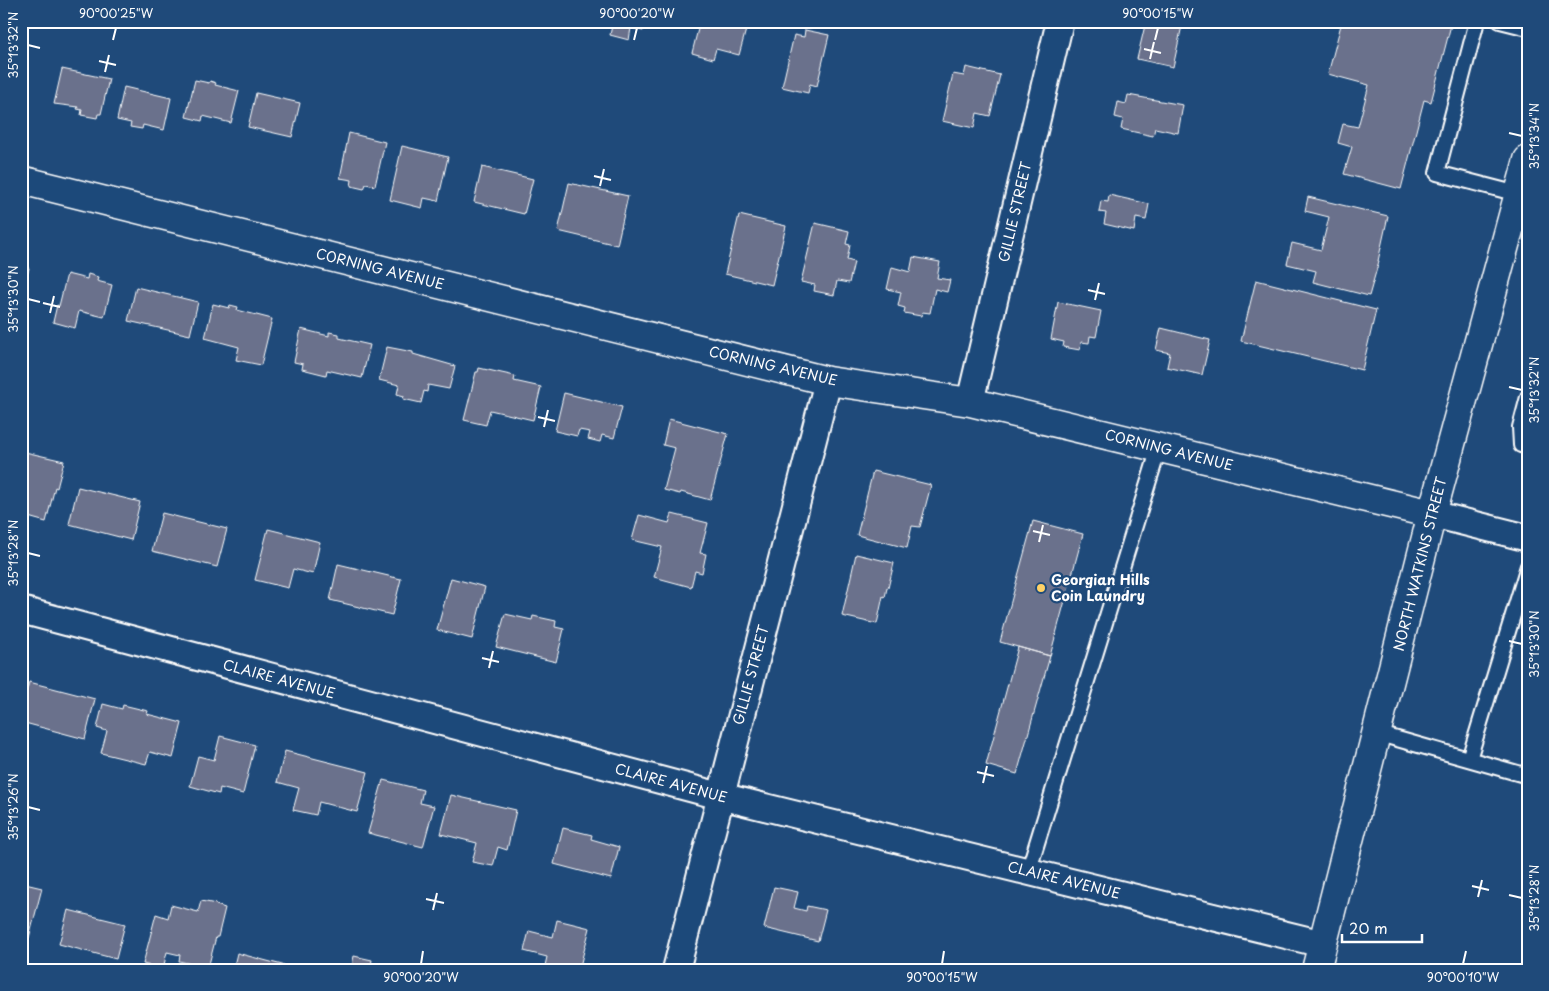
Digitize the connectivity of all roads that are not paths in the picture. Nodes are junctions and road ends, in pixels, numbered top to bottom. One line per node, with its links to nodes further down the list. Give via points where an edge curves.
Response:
1 (1060, 21): 10 (street, GILLIE STREET)
2 (1477, 21): 7 (lane, via 1437,173)
3 (1500, 21): 4 (lane)
4 (1528, 28)
5 (1528, 160): 7 (street, NORTH WATKINS STREET)
6 (21, 180): 8 (street, CORNING AVENUE)
7 (1520, 209): 13 (street, NORTH WATKINS STREET)
8 (828, 381): 10 (street, CORNING AVENUE); 20 (street, GILLIE STREET)
9 (1528, 397): 11 (lane, via 1520,427 1521,445)
10 (970, 402): 12 (street, CORNING AVENUE)
11 (1528, 447)
12 (1159, 448): 13 (street, CORNING AVENUE); 21 (lane)
13 (1432, 514): 14 (street, CORNING AVENUE); 17 (street, NORTH WATKINS STREET)
14 (1528, 538)
15 (1528, 566): 18 (lane)
16 (21, 610): 20 (street, CLAIRE AVENUE)
17 (1376, 733): 18 (lane); 22 (street, NORTH WATKINS STREET)
18 (1468, 759): 19 (lane)
19 (1528, 776)
20 (720, 796): 21 (street, CLAIRE AVENUE); 23 (street, GILLIE STREET)
21 (1028, 872): 22 (street, CLAIRE AVENUE)
22 (1323, 944): 24 (street, NORTH WATKINS STREET)
23 (676, 970)
24 (1316, 970)

